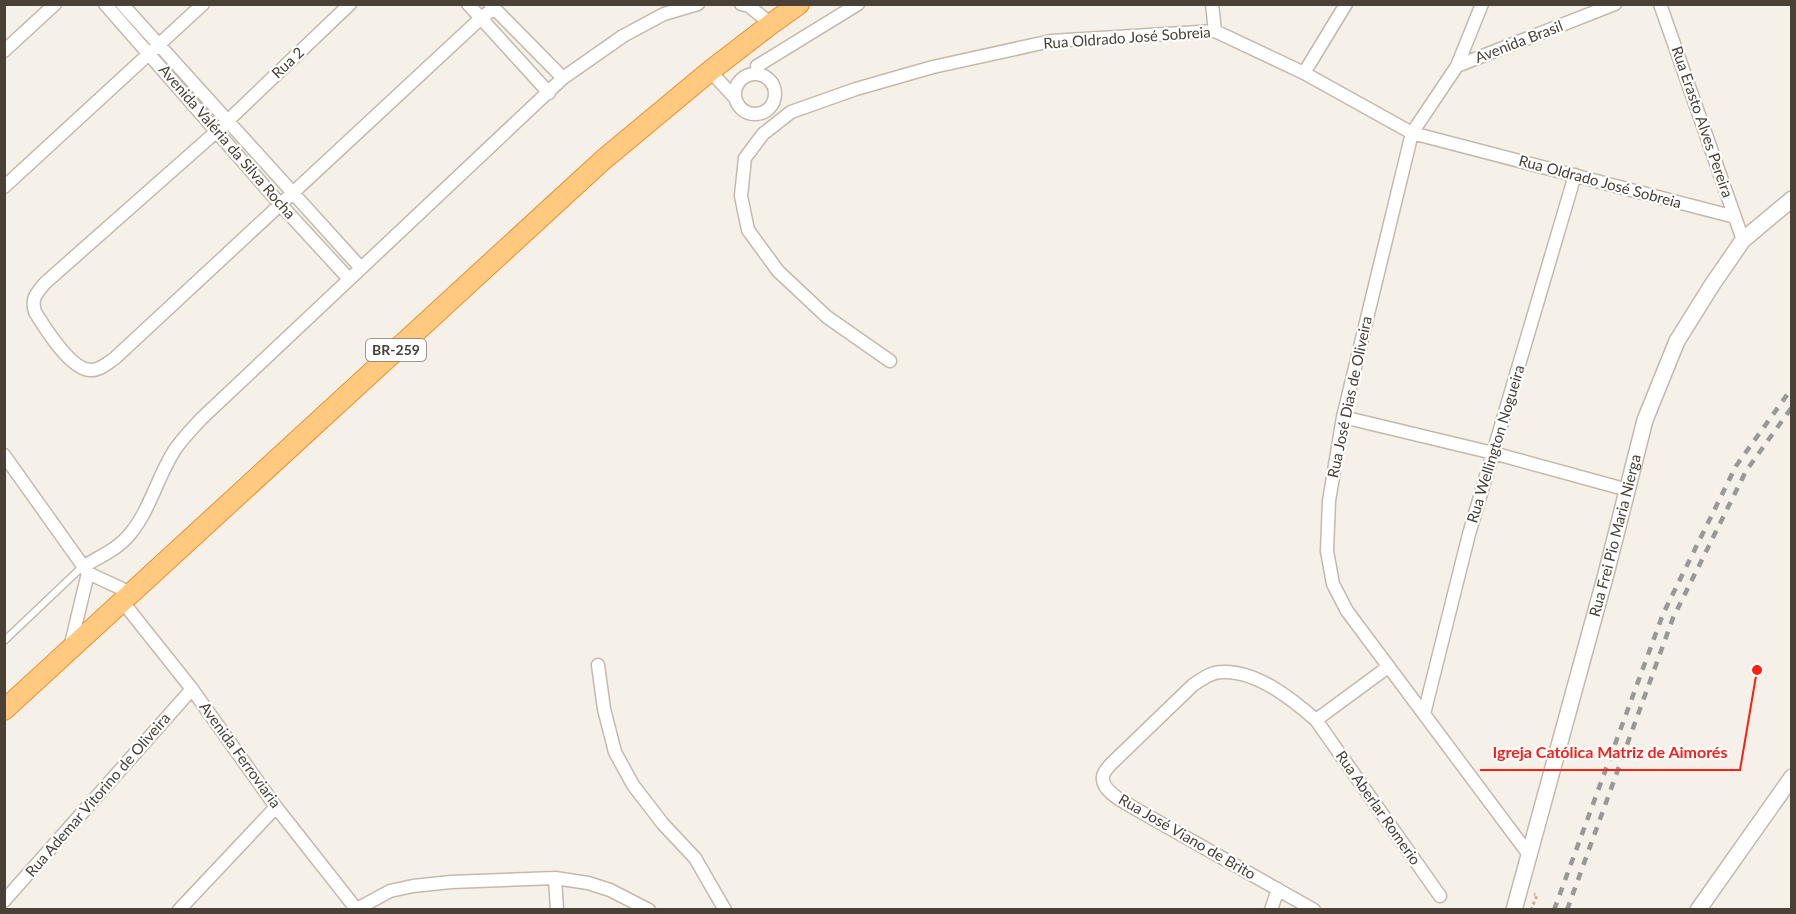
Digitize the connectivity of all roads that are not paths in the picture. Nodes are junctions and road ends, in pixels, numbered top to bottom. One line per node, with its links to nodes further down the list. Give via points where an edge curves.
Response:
1 (55, 4): 21 (street)
2 (105, 4): 22 (street, Avenida Valéria da Silva Rocha)
3 (122, 4): 19 (street, Avenida Valéria da Silva Rocha)
4 (203, 4): 19 (street)
5 (350, 4): 33 (street, Rua 2)
6 (468, 4): 17 (street)
7 (698, 4): 27 (street, via 664,14 623,36)
8 (741, 4): 16 (street)
9 (858, 4): 25 (street)
10 (1212, 4): 18 (street)
11 (1346, 4): 26 (street)
12 (1482, 4): 23 (street, Rua José Dias de Oliveira)
13 (1615, 4): 23 (street, Avenida Brasil)
14 (1660, 4): 42 (street, Rua Erasto Alves Pereira)
15 (492, 6): 17 (street); 27 (street)
16 (784, 12): 20 (highway, BR-259)
17 (480, 19): 29 (street); 39 (street)
18 (1215, 31): 26 (street, Rua Oldrado José Sobreia); 31 (street, Rua Oldrado José Sobreia, via 1051,41 933,67)
19 (159, 44): 22 (street); 33 (street, Avenida Valéria da Silva Rocha)
20 (741, 48): 24 (highway, BR-259); 25 (street)
21 (4, 51)
22 (149, 53): 34 (street, Avenida Valéria da Silva Rocha); 38 (street)
23 (1457, 66): 35 (street, Rua José Dias de Oliveira)
24 (711, 70): 30 (street); 52 (highway, BR-259, via 603,160)
25 (760, 71): 28 (street, via 770,79); 30 (street, via 740,80)
26 (1304, 73): 35 (street, Rua Oldrado José Sobreia)
27 (563, 78): 29 (street)
28 (776, 92): 31 (street); 32 (street, via 767,111)
29 (549, 93): 44 (street)
30 (735, 98): 32 (street)
31 (791, 112): 36 (street, Rua Oldrado José Sobreia)
32 (747, 113): 36 (street)
33 (226, 121): 34 (street, Rua 2); 39 (street, Avenida Valéria da Silva Rocha)
34 (216, 131): 41 (street, Avenida Valéria da Silva Rocha); 41 (street, Rua 2, via 36,293 32,302 35,312 72,362 91,371 115,358)
35 (1412, 133): 37 (street, Rua Oldrado José Sobreia); 47 (street, Rua José Dias de Oliveira)
36 (763, 134): 46 (street, Rua Oldrado José Sobreia, via 744,158 741,196 748,230 777,271 827,317)
37 (1575, 175): 42 (street, Rua Oldrado José Sobreia); 48 (street, Rua Wellington Nogueira)
38 (4, 187)
39 (292, 193): 41 (street); 44 (street, Avenida Valéria da Silva Rocha)
40 (1791, 199): 43 (street, Rua Frei Pio Maria Nierga)
41 (280, 204): 45 (street, Avenida Valéria da Silva Rocha)
42 (1735, 217): 43 (street, Rua Erasto Alves Pereira)
43 (1743, 240): 50 (street, Rua Frei Pio Maria Nierga, via 1677,341 1645,420)
44 (360, 267): 45 (street)
45 (349, 279): 51 (street, via 201,419 175,450 129,536)
46 (890, 361)
47 (1343, 417): 48 (street); 56 (street, Rua José Dias de Oliveira, via 1329,501 1327,551 1333,584 1342,602)
48 (1493, 453): 50 (street); 59 (street, Rua Wellington Nogueira)
49 (4, 454): 51 (street)
50 (1628, 490): 63 (street, Rua Frei Pio Maria Nierga)
51 (86, 570): 52 (street); 53 (lane); 54 (street)
52 (127, 597): 54 (highway, BR-259); 57 (street, Avenida Ferroviaria)
53 (4, 641)
54 (69, 651): 58 (highway, BR-259)
55 (598, 665): 72 (street, via 615,752 633,785 695,858)
56 (1388, 667): 59 (street, Rua José Dias de Oliveira); 60 (street)
57 (192, 689): 62 (street, Avenida Ferroviaria); 67 (street, Rua Ademar Vitorino de Oliveira)
58 (4, 710)
59 (1424, 714): 63 (street, Rua José Dias de Oliveira)
60 (1316, 720): 65 (street, Rua José Viano de Brito, via 1295,701 1265,683 1237,673 1208,675 1111,764 1103,778 1118,799); 66 (street, Rua Aberlar Romerio)
61 (1788, 787): 76 (street)
62 (276, 807): 68 (street); 69 (street, Avenida Ferroviaria)
63 (1530, 856): 75 (street, Rua Frei Pio Maria Nierga)
64 (555, 878): 69 (street, via 412,886 390,891); 70 (street); 71 (street, via 610,890)
65 (1278, 889): 73 (street); 74 (street)
66 (1440, 896)
67 (4, 901)
68 (179, 909)
69 (357, 909)
70 (557, 909)
71 (649, 909)
72 (725, 909)
73 (1271, 909)
74 (1314, 909)
75 (1515, 909)
76 (1698, 909)

